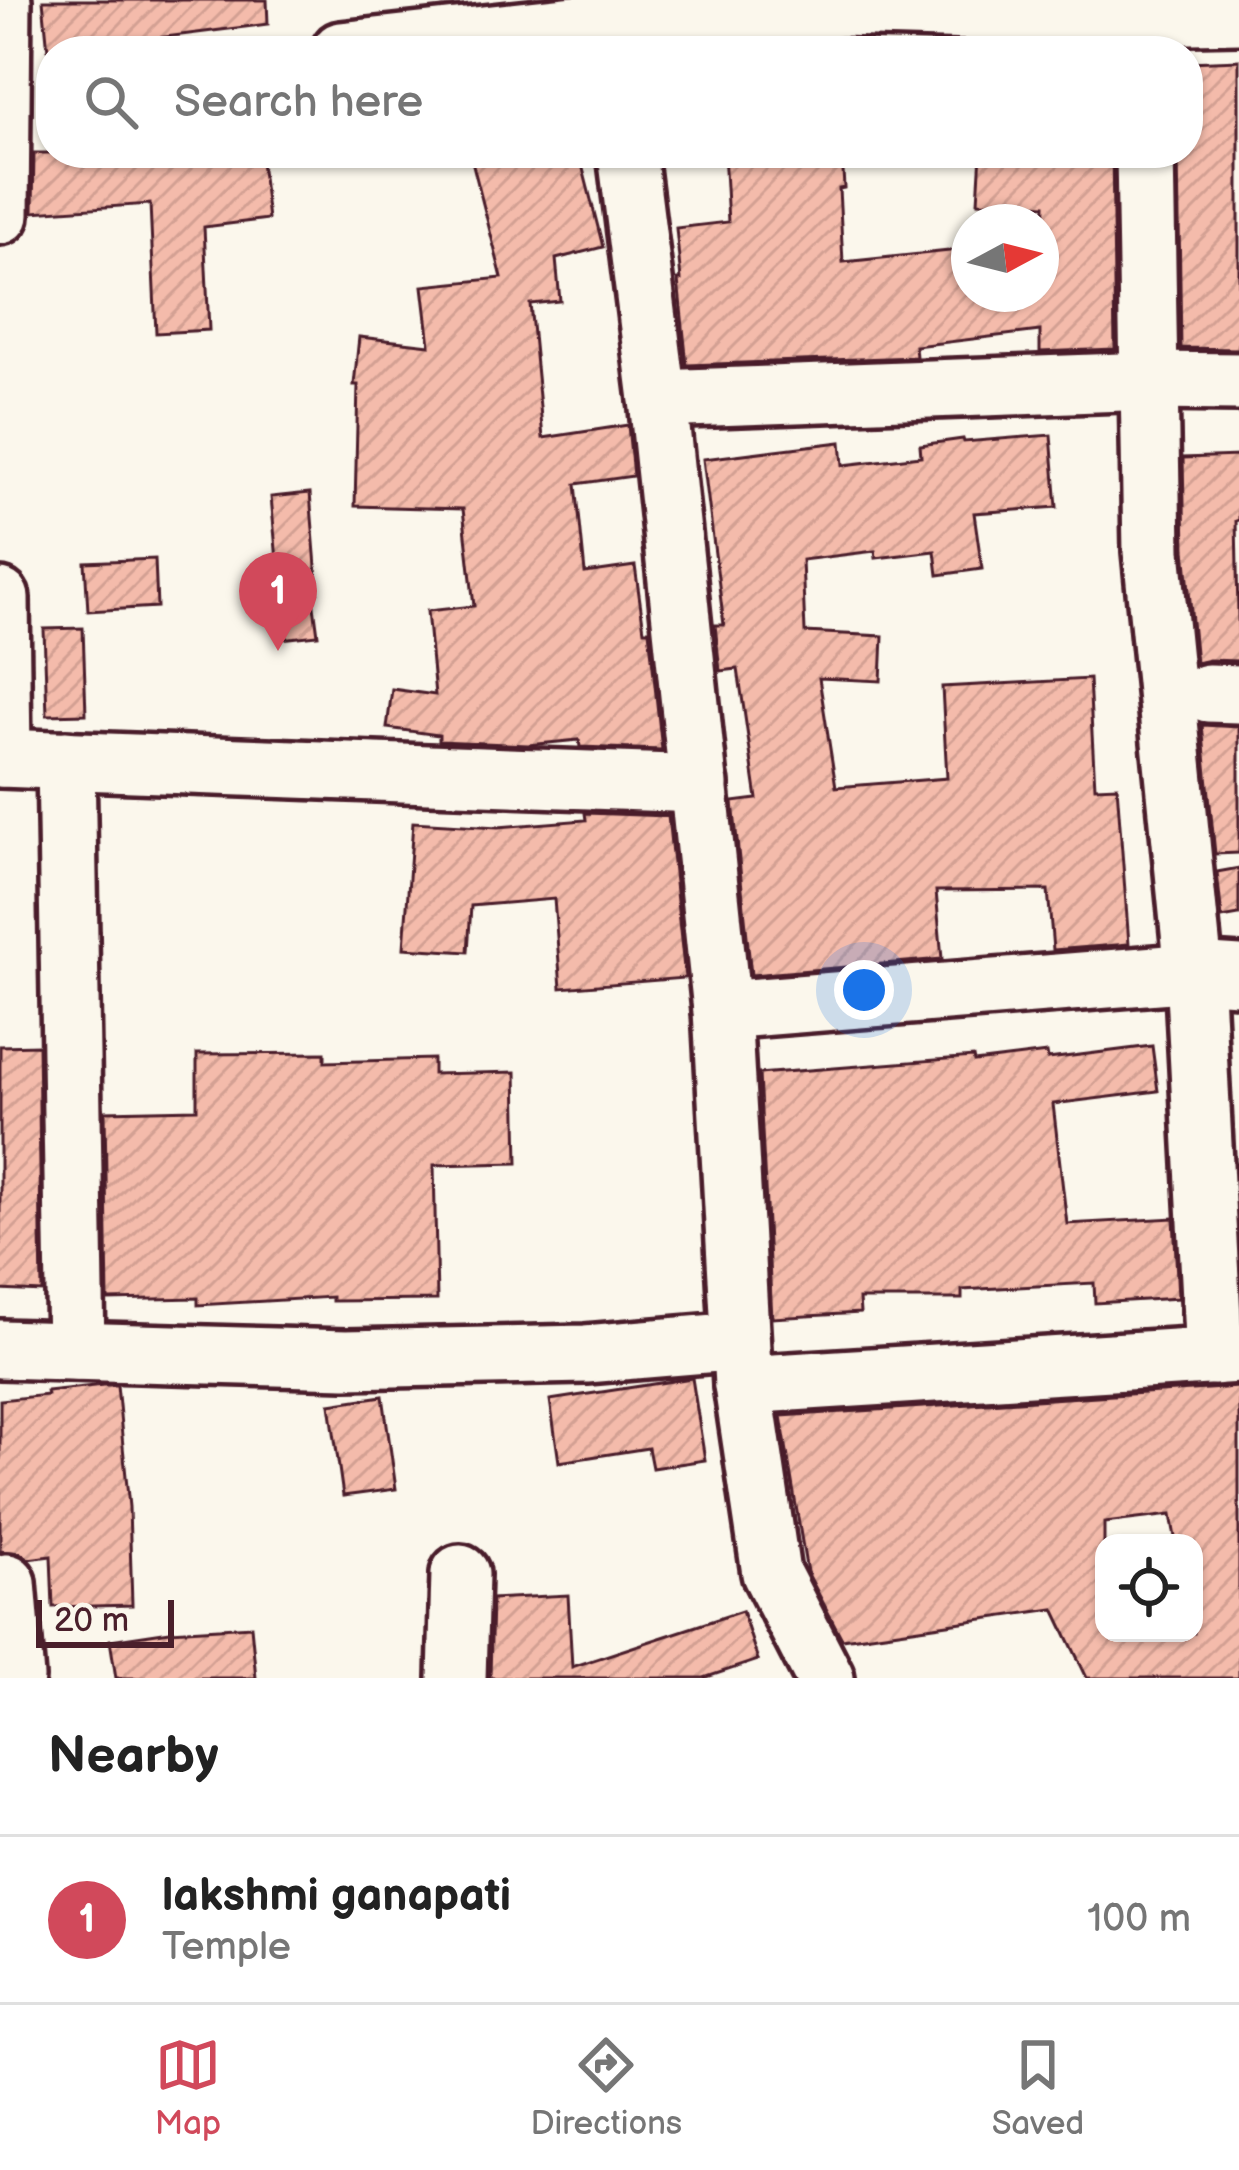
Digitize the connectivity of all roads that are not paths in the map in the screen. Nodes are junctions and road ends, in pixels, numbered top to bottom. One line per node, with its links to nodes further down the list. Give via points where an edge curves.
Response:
1 (2, 0): 7 (street)
2 (1239, 14): 4 (street)
3 (612, 24): 4 (street, via 843,7); 5 (street)
4 (1142, 33)
5 (491, 36)
6 (36, 84): 7 (street)
7 (1, 88): 8 (street)
8 (0, 127): 11 (street)
9 (629, 168): 14 (street)
10 (1145, 168): 12 (street)
11 (0, 215)
12 (1150, 381): 13 (street); 14 (street); 19 (street, via 1152,551)
13 (1239, 382)
14 (658, 399): 18 (street)
15 (0, 598): 16 (street)
16 (1, 758): 17 (street)
17 (66, 760): 18 (street); 22 (street)
18 (699, 784): 20 (street)
19 (1217, 974): 20 (street); 23 (street)
20 (722, 1010): 24 (street)
21 (0, 1349): 22 (street)
22 (76, 1351): 24 (street, via 346,1359 586,1354)
23 (1227, 1355): 24 (street)
24 (741, 1363): 29 (street, via 771,1574)
25 (460, 1574): 28 (street)
26 (7, 1583): 27 (street)
27 (14, 1678)
28 (457, 1678)
29 (826, 1678)

